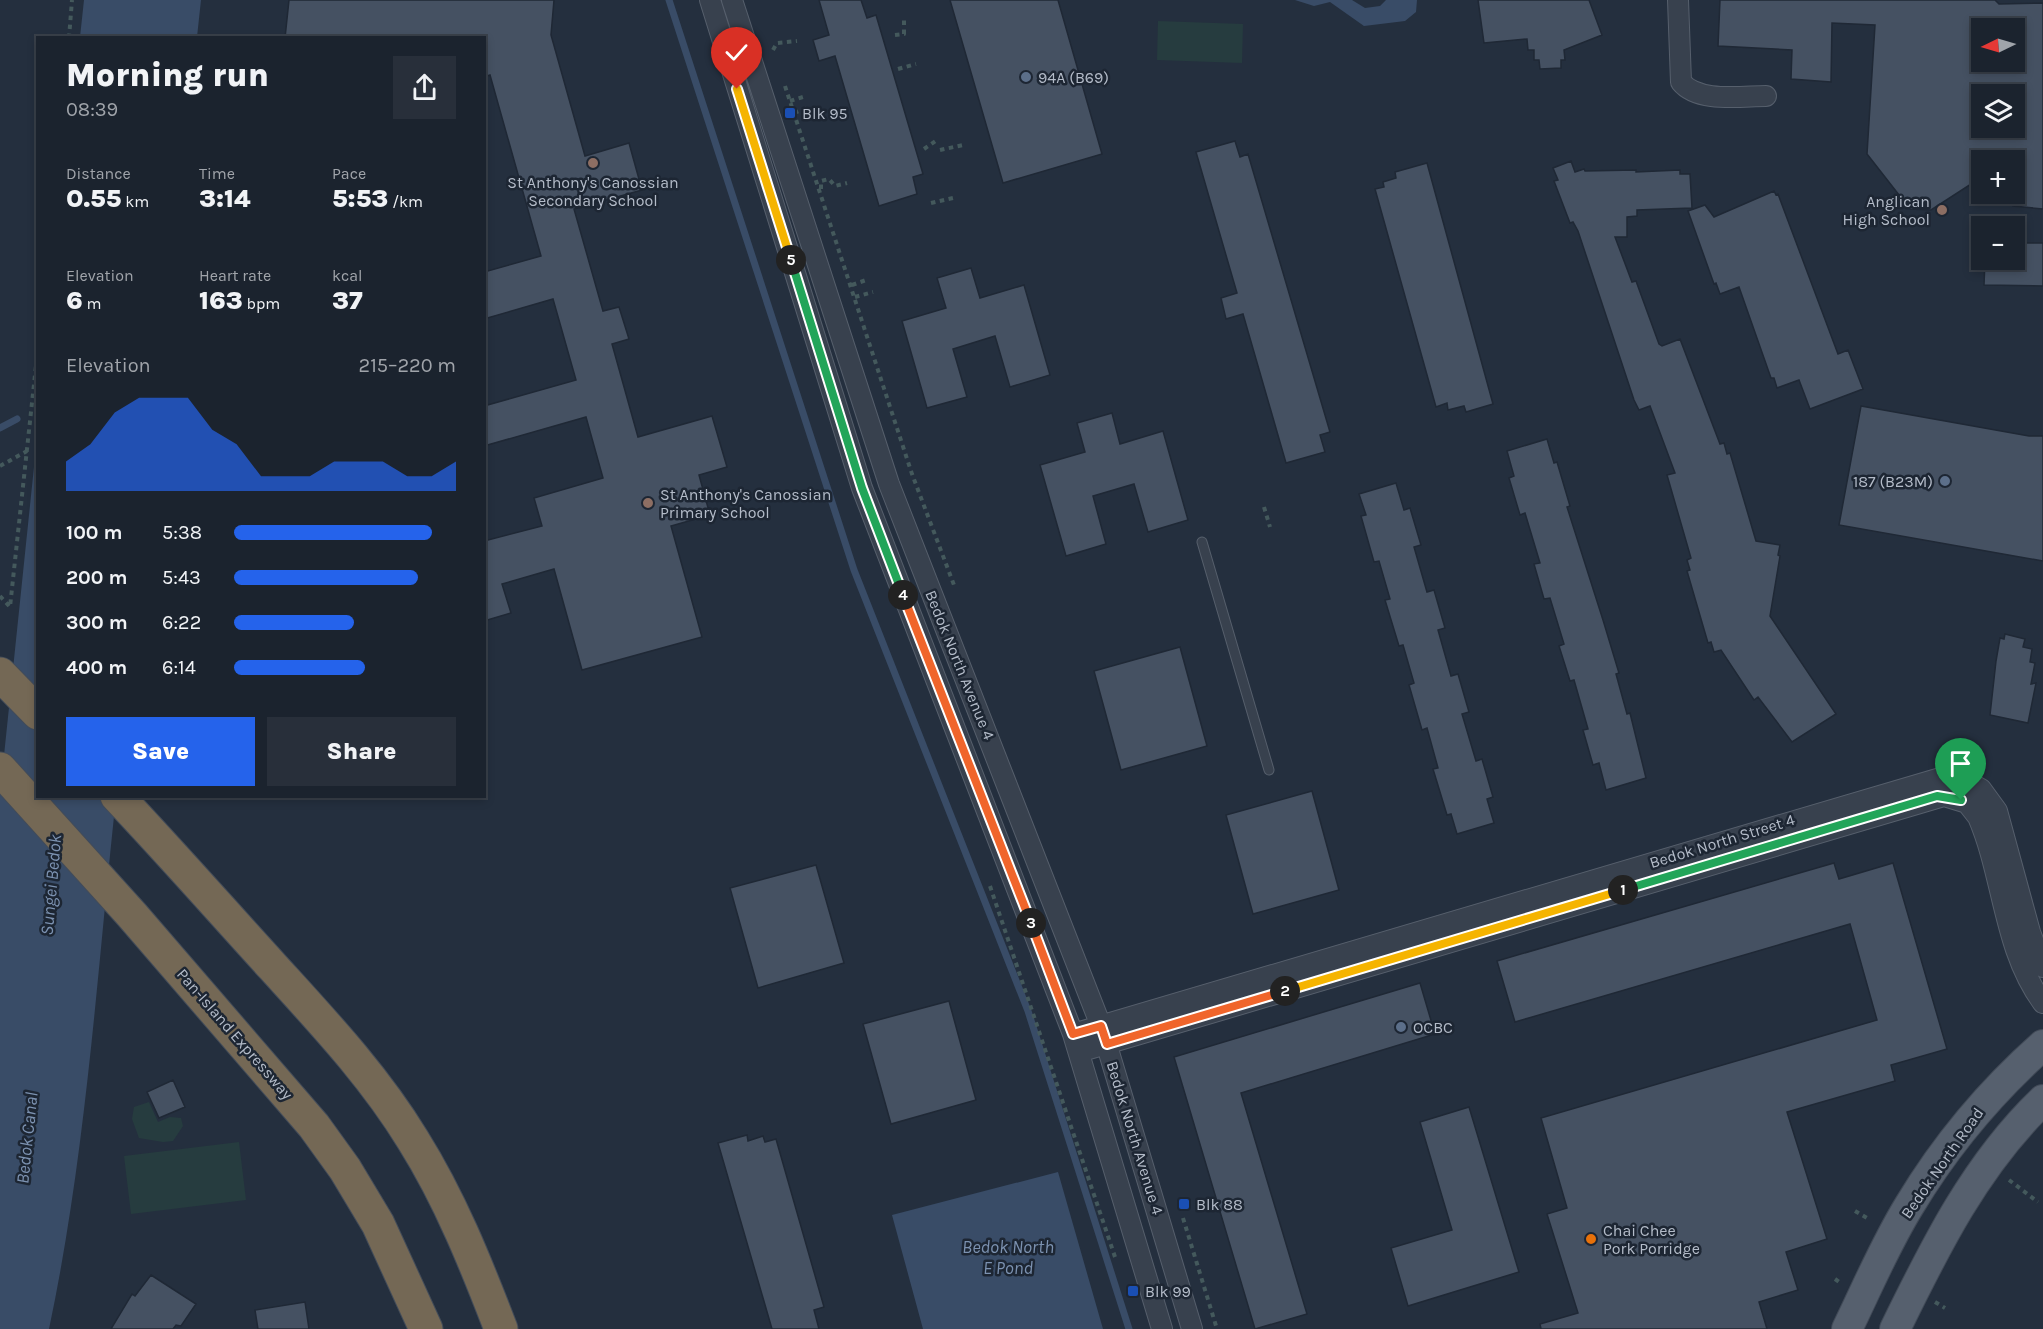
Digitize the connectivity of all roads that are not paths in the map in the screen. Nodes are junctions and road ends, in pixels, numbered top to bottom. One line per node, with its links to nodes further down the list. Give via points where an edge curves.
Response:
1 (710, 0): 14 (street, Bedok North Avenue 4, via 862,488)
2 (732, 0): 13 (street, Bedok North Avenue 4, via 889,484)
3 (1678, 0): 4 (street, via 1680,72 1686,88 1699,94)
4 (1766, 96)
5 (1202, 542): 9 (lane)
6 (0, 674): 7 (highway)
7 (36, 711)
8 (0, 769): 17 (highway, Pan-Island Expressway, via 314,1126 378,1224)
9 (1269, 770)
10 (119, 798): 18 (highway, via 343,1045 383,1095 445,1197)
11 (2043, 967): 13 (street, Bedok North Street 4, via 1997,811 1981,789 1947,776)
12 (2043, 1003): 13 (street, Bedok North Street 4, via 2019,959 1978,817 1966,803 1944,796)
13 (1104, 1035): 14 (street, Bedok North Street 4); 20 (street, Bedok North Avenue 4)
14 (1076, 1043): 19 (street, Bedok North Avenue 4)
15 (2043, 1045): 21 (main road, Bedok North Road, via 1979,1108 1930,1173)
16 (2043, 1100): 22 (main road, via 1980,1174 1951,1219)
17 (426, 1329)
18 (501, 1329)
19 (1162, 1329)
20 (1192, 1329)
21 (1847, 1329)
22 (1895, 1329)

